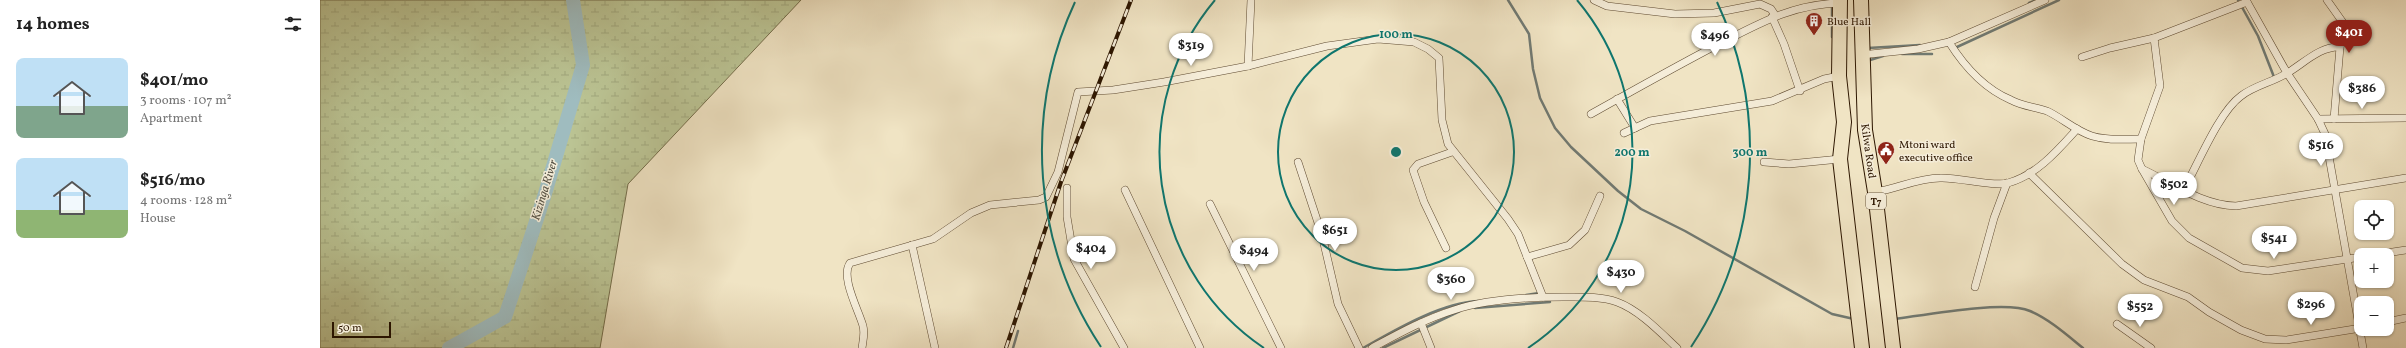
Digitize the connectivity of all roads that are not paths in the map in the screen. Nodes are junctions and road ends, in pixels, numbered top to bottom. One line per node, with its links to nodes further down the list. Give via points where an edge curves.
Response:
1 (1251, 0): 14 (street)
2 (1594, 0): 8 (street, via 1607,6 1676,14 1714,13 1760,4 1771,9)
3 (1861, 0): 12 (highway, Kilwa Road / T7)
4 (2045, 0): 10 (street)
5 (2327, 0): 11 (street, via 2344,24 2345,30)
6 (2247, 1): 9 (street); 15 (street)
7 (1840, 2): 8 (street, via 1810,5); 16 (highway, Kilwa Road)
8 (1774, 16): 17 (street); 18 (street)
9 (2154, 38): 13 (street); 26 (street, via 2160,93)
10 (1949, 42): 12 (street, via 1918,49); 24 (street, via 1967,66 1996,92 2012,101 2047,112)
11 (2340, 47): 15 (street, via 2323,50); 22 (street)
12 (1861, 54): 39 (highway, Kilwa Road / T7, via 1865,130)
13 (2082, 57)
14 (1248, 66): 27 (street, via 1327,46 1378,39 1414,42 1439,58 1442,120 1445,137); 42 (street, via 1130,88 1078,92 1058,172 1046,197 990,205 971,214 933,239)
15 (2287, 73): 21 (street); 36 (street, via 2246,92 2227,110)
16 (1839, 76): 17 (street, via 1824,79); 28 (highway, Kilwa Road, via 1844,122)
17 (1800, 91): 23 (street, via 1760,104 1650,121)
18 (1617, 99): 19 (street); 23 (street)
19 (1591, 114)
20 (2406, 118): 22 (street)
21 (2318, 119): 22 (street); 38 (street, via 2325,134)
22 (2334, 119)
23 (1634, 128): 25 (street)
24 (2077, 128): 26 (street, via 2091,136 2106,140); 32 (street, via 2050,159)
25 (1624, 133)
26 (2141, 139): 31 (street, via 2138,160)
27 (1452, 152): 43 (street, via 1418,164 1413,170 1424,202); 46 (street, via 1501,208 1518,234)
28 (1840, 159): 30 (street, via 1789,164); 67 (highway, Kilwa Road)
29 (1298, 162): 63 (street, via 1322,235 1338,304)
30 (1764, 162)
31 (2142, 169): 36 (street); 48 (street, via 2177,227 2189,238 2242,268 2268,271)
32 (2029, 173): 34 (street); 56 (street, via 2122,264 2144,280 2188,297 2241,330 2265,339 2286,340)
33 (2406, 178): 38 (street)
34 (2008, 183): 39 (street, via 1940,178 1920,180); 49 (street, via 1994,218)
35 (1067, 188): 60 (street, via 1074,259)
36 (2184, 189): 38 (street, via 2219,205 2236,206)
37 (1125, 190): 61 (street)
38 (2334, 190): 48 (street)
39 (1875, 192): 68 (highway, Kilwa Road / T7)
40 (1600, 196): 46 (street, via 1585,230 1570,245)
41 (1210, 204): 62 (street)
42 (912, 246): 58 (street, via 856,260 848,266 848,283 864,328); 59 (street)
43 (1446, 248)
44 (2406, 250): 45 (street)
45 (2394, 252)
46 (1527, 257): 50 (street)
47 (2354, 258): 48 (street)
48 (2346, 259): 51 (street)
49 (1975, 287)
50 (1543, 297): 54 (street, via 1472,305); 66 (street, via 1603,299 1616,302 1629,308)
51 (2354, 298)
52 (2406, 318): 53 (street)
53 (2394, 321)
54 (1421, 323): 64 (street); 65 (street)
55 (2117, 324): 69 (street)
56 (2354, 329)
57 (2361, 336): 70 (street)
58 (862, 348)
59 (935, 348)
60 (1124, 348)
61 (1200, 348)
62 (1281, 348)
63 (1359, 348)
64 (1372, 348)
65 (1431, 348)
66 (1677, 348)
67 (1862, 348)
68 (1893, 348)
69 (2151, 348)
70 (2363, 348)

